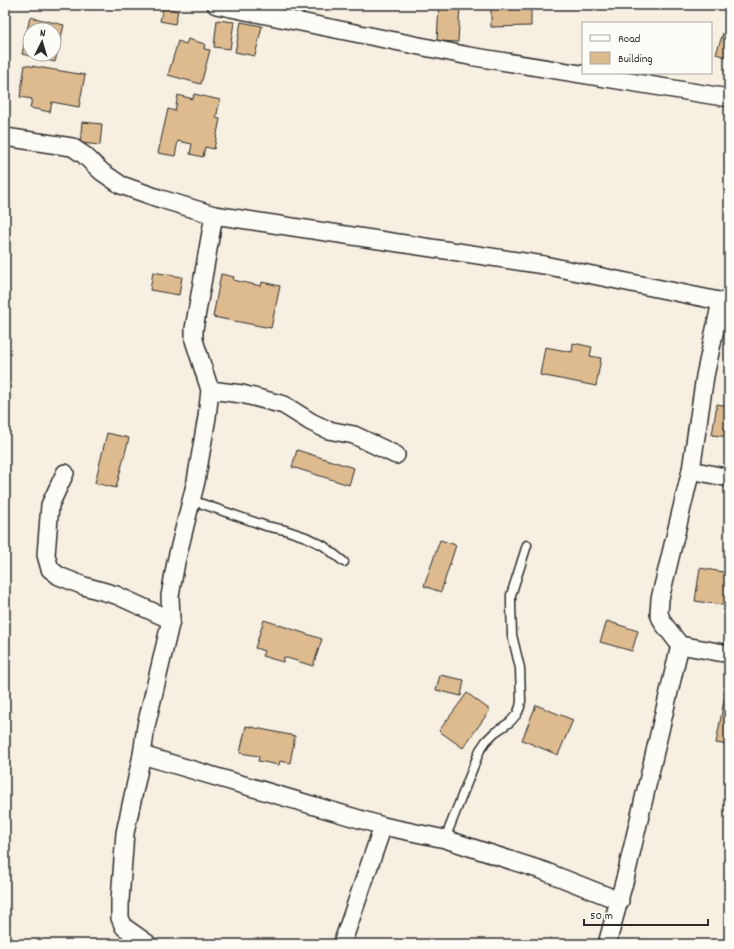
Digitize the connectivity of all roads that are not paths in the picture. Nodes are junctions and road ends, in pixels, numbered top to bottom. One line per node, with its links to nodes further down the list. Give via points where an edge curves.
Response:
1 (216, 5): 2 (street)
2 (278, 11): 3 (street, via 469,56)
3 (729, 98)
4 (5, 137): 5 (street, via 72,147 121,185)
5 (214, 215): 6 (street, via 544,265); 7 (street, via 194,329 194,340)
6 (725, 302): 9 (street, via 705,376)
7 (210, 390): 8 (street, via 242,394 284,405 328,430 354,436); 12 (street)
8 (396, 454)
9 (691, 470): 11 (street); 16 (street, via 660,599 659,614)
10 (65, 473): 15 (street, via 50,505 46,555 50,569 59,576 116,595)
11 (729, 478)
12 (191, 500): 14 (lane, via 306,537 324,546); 15 (street, via 170,596)
13 (526, 545): 20 (lane, via 511,605 512,636 520,668 522,701 517,714 494,732 480,750)
14 (344, 562)
15 (171, 620): 18 (street, via 146,726)
16 (680, 645): 17 (street); 21 (street)
17 (729, 654)
18 (142, 756): 19 (street); 22 (street, via 125,833 120,918 124,927)
19 (383, 826): 20 (street); 23 (street)
20 (445, 839): 21 (street, via 544,871)
21 (620, 901): 24 (street)
22 (148, 944)
23 (342, 944)
24 (607, 944)

